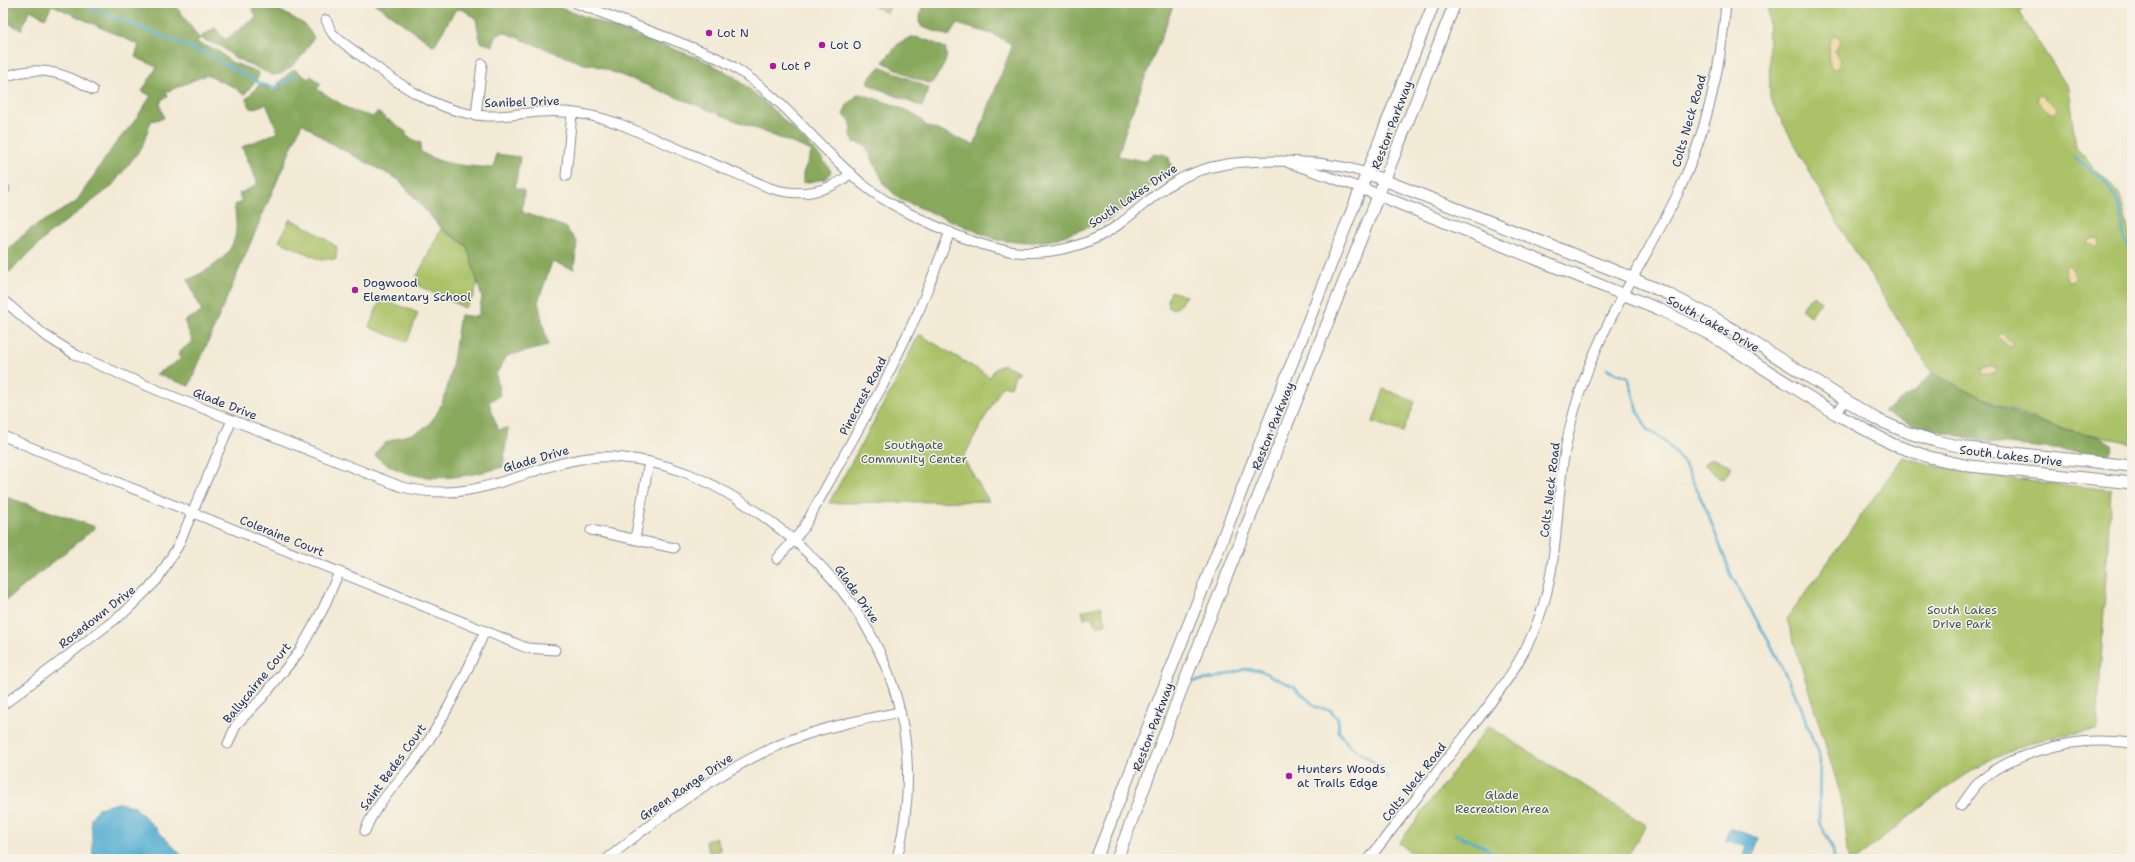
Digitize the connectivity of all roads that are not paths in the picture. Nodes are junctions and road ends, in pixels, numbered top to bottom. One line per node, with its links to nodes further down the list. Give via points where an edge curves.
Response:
1 (576, 3): 12 (street, South Lakes Drive, via 707,53 740,70)
2 (1434, 3): 13 (main road, Reston Parkway)
3 (1455, 3): 15 (main road, Reston Parkway)
4 (1726, 3): 19 (street, Colts Neck Road, via 1715,77 1696,147 1677,194)
5 (326, 20): 10 (street, Sanibel Drive, via 336,37 412,91 439,106)
6 (482, 64): 10 (street)
7 (3, 78): 8 (street, via 29,71 53,72 79,81)
8 (93, 90)
9 (572, 113): 10 (street, Sanibel Drive); 12 (street, Sanibel Drive, via 620,124 770,188 786,192 822,190 840,182); 14 (street)
10 (476, 115)
11 (1282, 161): 13 (street, South Lakes Drive, via 1324,162); 16 (street, South Lakes Drive); 18 (street, South Lakes Drive, via 1242,161 1188,174 1156,194 1110,231 1070,248 1017,252 989,246)
12 (851, 173): 18 (street, South Lakes Drive, via 892,205)
13 (1366, 173): 15 (main road, South Lakes Drive); 16 (main road, Reston Parkway)
14 (566, 176)
15 (1385, 180): 17 (main road, Reston Parkway); 19 (main road, South Lakes Drive)
16 (1361, 188): 17 (main road, South Lakes Drive); 46 (main road, Reston Parkway)
17 (1379, 195): 20 (main road, South Lakes Drive); 47 (main road, Reston Parkway)
18 (950, 232): 32 (street, Pinecrest Road, via 920,308 890,372)
19 (1632, 278): 20 (street, Colts Neck Road); 22 (main road, South Lakes Drive, via 1713,317)
20 (1625, 293): 23 (main road, South Lakes Drive, via 1711,335); 48 (street, Colts Neck Road, via 1592,360 1572,420 1561,476 1551,571 1543,607 1529,641 1491,703)
21 (3, 300): 24 (street, Glade Drive, via 43,334 76,355)
22 (1846, 400): 23 (street); 27 (main road, South Lakes Drive, via 1893,427 1934,441 1975,449)
23 (1836, 414): 28 (main road, South Lakes Drive, via 1894,445 1948,462)
24 (232, 420): 26 (street, Glade Drive, via 384,481 428,492 474,489 543,467 581,459 615,458); 29 (street, Rosedown Drive)
25 (3, 436): 29 (street, Coleraine Court)
26 (649, 462): 31 (street); 32 (street, Glade Drive, via 679,469 709,482)
27 (2132, 466)
28 (2132, 483)
29 (192, 513): 35 (street, Coleraine Court); 38 (street, Rosedown Drive, via 170,561 147,592)
30 (591, 530): 31 (street)
31 (635, 539): 33 (street)
32 (795, 540): 34 (street, Pinecrest Road); 39 (street, Glade Drive, via 827,571 856,609 883,661)
33 (674, 548)
34 (777, 559)
35 (339, 572): 36 (street, Coleraine Court); 41 (street, Ballycairne Court, via 323,609 299,652 262,698 236,725)
36 (485, 631): 37 (street, Coleraine Court, via 528,648); 43 (street, Saint Bedes Court, via 467,672 438,726 408,769 375,809)
37 (555, 650)
38 (3, 705)
39 (900, 712): 44 (street, Green Range Drive, via 817,732 751,759 689,798); 45 (street, Glade Drive, via 907,786 904,826)
40 (2132, 743): 42 (street, via 2100,741 2074,744 2016,759 1982,778)
41 (228, 744)
42 (1961, 806)
43 (365, 831)
44 (607, 859)
45 (897, 859)
46 (1096, 859)
47 (1117, 859)
48 (1370, 859)

